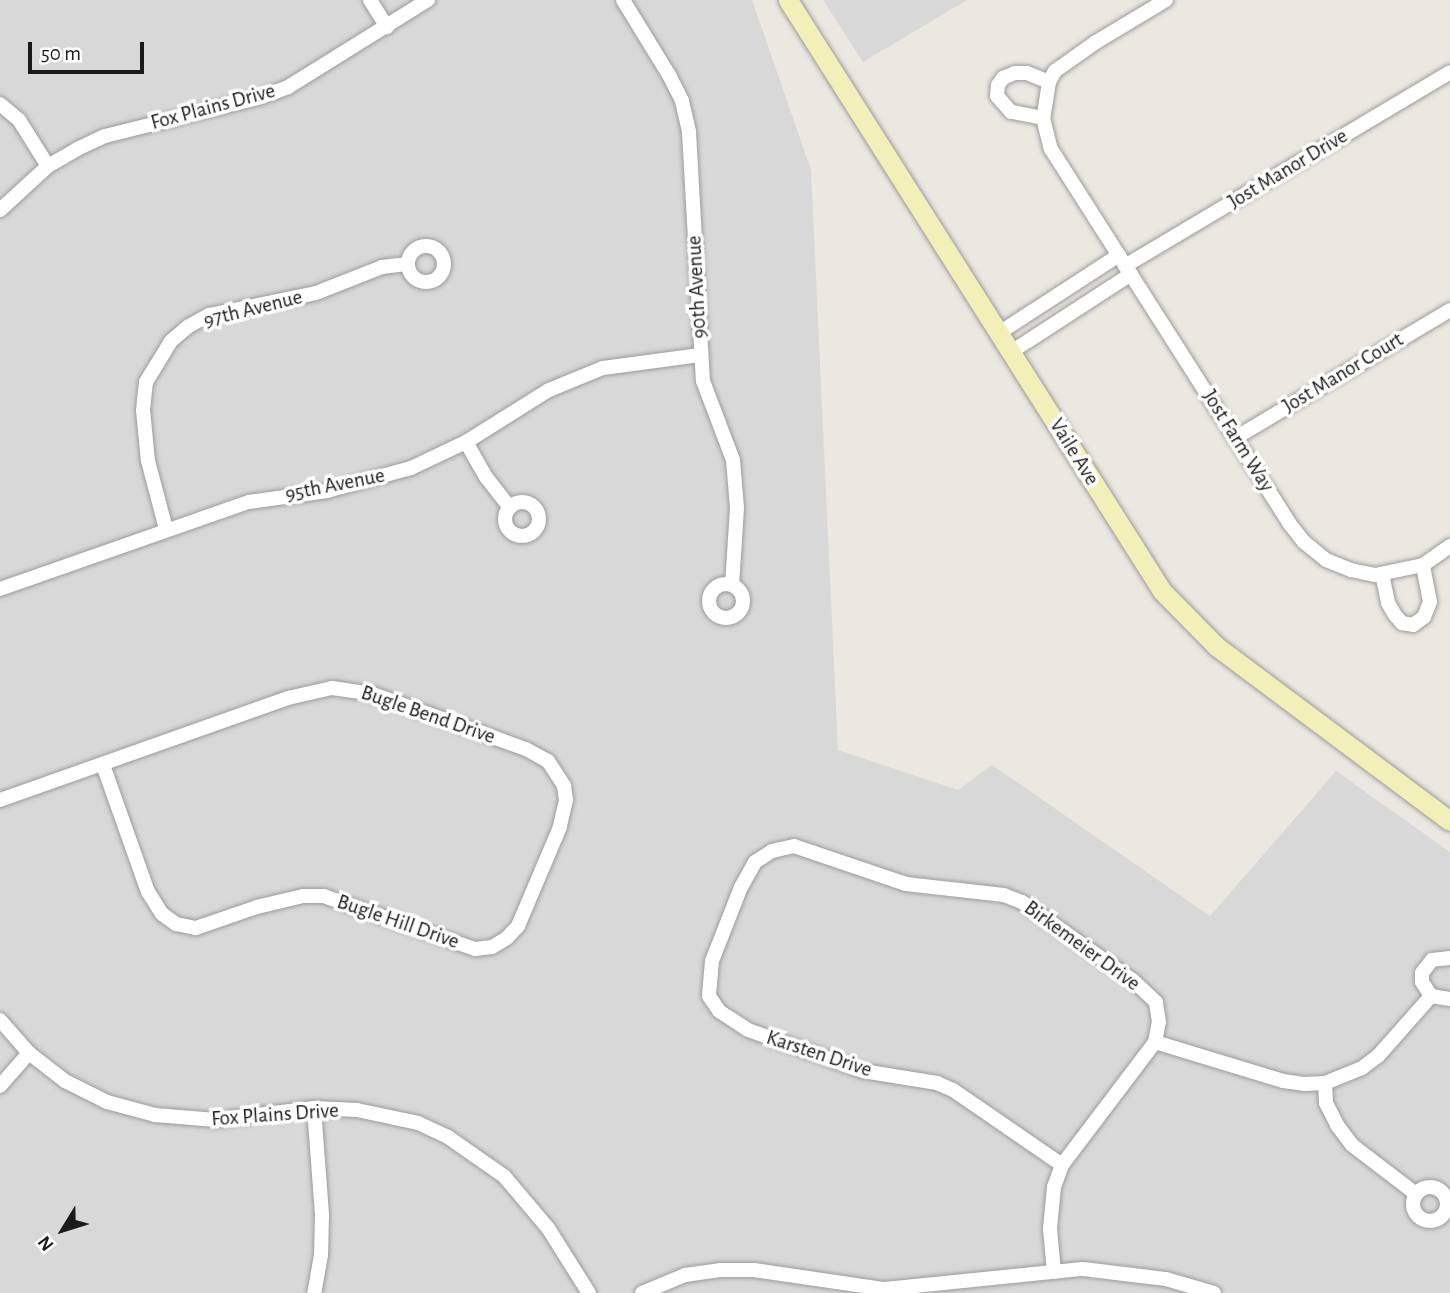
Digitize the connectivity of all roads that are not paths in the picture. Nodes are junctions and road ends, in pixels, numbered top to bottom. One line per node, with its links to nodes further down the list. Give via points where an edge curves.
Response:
1 (370, 0): 6 (street)
2 (428, 0): 6 (street, Fox Plains Drive)
3 (623, 0): 18 (street, 90th Avenue, via 682,101 689,132)
4 (788, 0): 16 (main road, Vaile Ave)
5 (1166, 0): 8 (street, via 1076,56 1055,71)
6 (387, 27): 11 (street, Fox Plains Drive, via 288,87 104,136)
7 (1450, 72): 14 (street, Jost Manor Drive)
8 (1049, 82): 10 (street); 10 (street, via 1015,72 998,85 997,96 1011,112)
9 (0, 104): 11 (street, via 19,120)
10 (1043, 118): 14 (street, Jost Farm Way, via 1051,149)
11 (48, 166): 12 (street, Fox Plains Drive)
12 (0, 211)
13 (408, 264): 22 (street, 97th Avenue, via 382,267 304,296 209,316 171,341 146,382 143,410 148,461)
14 (1125, 265): 16 (street, Jost Manor Drive); 17 (street, Jost Manor Drive); 19 (street, Jost Farm Way)
15 (1450, 310): 19 (street, Jost Manor Court)
16 (999, 333): 17 (main road, Vaile Ave)
17 (1011, 352): 30 (main road, Vaile Ave, via 1162,591 1216,646)
18 (700, 355): 20 (street, 95th Avenue, via 603,368 575,378 526,402); 26 (street, 90th Avenue, via 703,381 733,460 737,508)
19 (1237, 437): 25 (street, Jost Farm Way, via 1304,542 1326,560 1351,570)
20 (466, 442): 21 (street); 22 (street, 95th Avenue, via 368,482 249,502)
21 (510, 508)
22 (166, 529): 27 (street, 95th Avenue)
23 (1450, 546): 24 (street, Jost Farm Way)
24 (1423, 565): 25 (street, Jost Farm Way); 25 (street, via 1430,602 1424,617 1413,625 1402,623 1395,615)
25 (1382, 574)
26 (732, 585)
27 (0, 589)
28 (103, 765): 29 (street, Bugle Bend Drive); 32 (street, Bugle Hill Drive, via 148,892 162,914 176,925 212,925 257,907 324,896 475,949 492,947); 32 (street, Bugle Bend Drive, via 288,698 332,688 373,694 526,749 548,761 564,786 566,800 528,907)
29 (0, 800)
30 (1450, 821)
31 (755, 862): 37 (street, Birkemeier Drive, via 772,851 794,846 906,884 1004,895 1022,902 1156,1002); 42 (street, Karsten Drive, via 712,961 709,996 719,1011 748,1030 863,1071 937,1083 953,1090)
32 (507, 938)
33 (1450, 958): 34 (street, via 1440,957 1426,965 1422,982)
34 (1430, 996): 35 (street); 39 (street, via 1378,1056)
35 (1450, 999)
36 (0, 1020): 38 (street, Fox Plains Drive)
37 (1155, 1042): 39 (street, via 1283,1080); 42 (street)
38 (29, 1053): 40 (street); 41 (street, Fox Plains Drive, via 65,1081 107,1102 155,1115 216,1120)
39 (1325, 1083): 43 (street, via 1326,1103 1352,1145)
40 (0, 1086)
41 (314, 1108): 45 (street, via 322,1215); 46 (street, Fox Plains Drive, via 398,1118 448,1137 477,1155 504,1177 548,1228)
42 (1062, 1165): 44 (street, via 1050,1207)
43 (1416, 1195)
44 (1054, 1272): 47 (street, via 885,1289 754,1270 720,1270 685,1275); 48 (street, via 1110,1271 1166,1279)
45 (314, 1293)
46 (589, 1293)
47 (642, 1293)
48 (1214, 1293)

